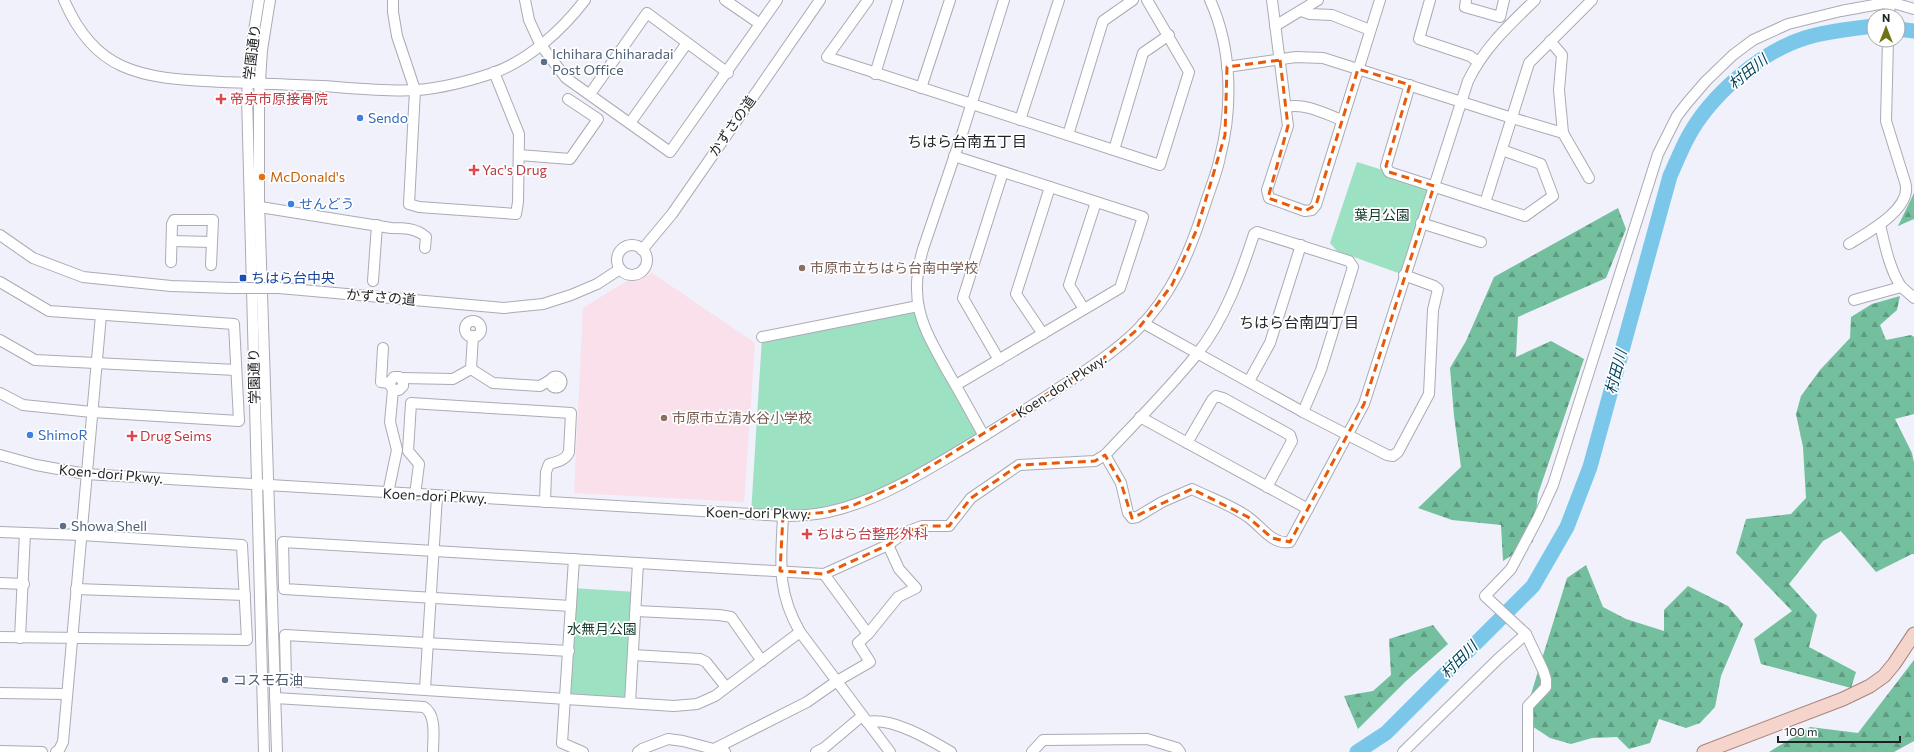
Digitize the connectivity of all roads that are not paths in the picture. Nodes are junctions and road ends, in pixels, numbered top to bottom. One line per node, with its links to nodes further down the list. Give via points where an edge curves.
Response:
1 (64, 0): 44 (street, via 83,36 107,58 122,66 156,76)
2 (259, 0): 44 (street, 学園通り)
3 (270, 0): 45 (street, 学園通り, via 262,50)
4 (393, 0): 48 (street, via 397,36)
5 (525, 0): 34 (street, via 529,20)
6 (585, 0): 34 (street)
7 (725, 0): 29 (street)
8 (777, 0): 29 (street)
9 (820, 0): 81 (street, かずさの道, via 672,214)
10 (868, 0): 43 (street, via 827,58)
11 (898, 0): 43 (street)
12 (950, 0): 47 (street)
13 (1004, 0): 52 (street)
14 (1059, 0): 55 (street)
15 (1133, 0): 59 (street, via 1102,21)
16 (1147, 0): 32 (street)
17 (1210, 0): 39 (street, Koen-dori Pkwy., via 1223,40)
18 (1272, 0): 30 (street)
19 (1318, 0): 28 (street)
20 (1430, 0): 38 (street, via 1419,39 1470,56)
21 (1466, 0): 22 (street, via 1465,7 1500,17)
22 (1504, 0)
23 (1535, 0): 38 (street, via 1498,37)
24 (1592, 0): 33 (street)
25 (1378, 1): 31 (street)
26 (1890, 6): 27 (street); 146 (street, via 1788,24 1753,40 1706,81 1677,116 1658,154 1552,485 1511,569 1484,596)
27 (1914, 9)
28 (1301, 11): 30 (street); 31 (street, via 1332,15)
29 (760, 24): 42 (street)
30 (1275, 26): 37 (street)
31 (1370, 30): 40 (street)
32 (1169, 35): 60 (street, via 1144,53); 60 (street, via 1189,72 1160,165)
33 (1550, 41): 54 (street, via 1529,63); 58 (street, via 1562,55 1559,90)
34 (540, 44): 41 (street, via 512,64); 49 (street, via 566,78)
35 (687, 44): 42 (street); 49 (street, via 647,14); 57 (street)
36 (1888, 48): 73 (street, via 1886,121 1909,189 1904,204)
37 (1280, 60): 39 (street); 40 (street, via 1323,58); 53 (street)
38 (1478, 62): 51 (street)
39 (1227, 67): 94 (street, Koen-dori Pkwy., via 1225,135 1198,229 1172,285)
40 (1358, 69): 46 (street); 56 (street)
41 (494, 72): 48 (street, via 466,81); 62 (street, via 519,134)
42 (728, 73): 57 (street, via 670,152)
43 (875, 74): 47 (street)
44 (248, 83): 45 (street); 119 (street, 学園通り, via 248,194)
45 (260, 84): 48 (street); 70 (street, 学園通り)
46 (1410, 85): 51 (street); 66 (street, via 1386,166 1390,172)
47 (921, 88): 52 (street)
48 (416, 90): 62 (street, via 409,204 419,208 516,214)
49 (590, 94): 57 (street)
50 (568, 99): 62 (street, via 598,119 570,159)
51 (1460, 102): 54 (street); 66 (street)
52 (971, 105): 55 (street); 63 (street)
53 (1286, 107): 56 (street, via 1305,106); 56 (street, via 1288,126 1267,190 1269,198 1305,211 1312,210 1316,205)
54 (1512, 118): 58 (street); 61 (street)
55 (1020, 120): 59 (street)
56 (1342, 120)
57 (630, 123)
58 (1563, 133): 65 (street)
59 (1068, 135): 60 (street)
60 (1114, 150)
61 (1502, 150): 69 (street); 69 (street, via 1541,164 1553,196 1525,216)
62 (519, 155)
63 (954, 156): 64 (street); 91 (street, via 918,266)
64 (1003, 172): 67 (street); 101 (street, via 963,298)
65 (1589, 178)
66 (1434, 186): 69 (street); 71 (street)
67 (1050, 187): 68 (street); 95 (street, via 1016,294)
68 (1096, 202): 92 (street, via 1069,285); 92 (street, via 1143,217 1120,288)
69 (1485, 203)
70 (260, 207): 72 (street); 120 (street, 学園通り)
71 (1421, 223): 77 (street); 85 (street)
72 (377, 225): 80 (street, via 420,232 426,237); 86 (street)
73 (1880, 225): 78 (street); 88 (street, via 1888,258)
74 (0, 235): 84 (street, かずさの道, bridge, via 33,258 83,277 171,286 279,288 504,308 542,304 571,295 597,284)
75 (172, 241): 76 (street); 76 (street, via 174,220 213,220); 82 (street)
76 (212, 242): 83 (street)
77 (1481, 242)
78 (1849, 244)
79 (1301, 245): 100 (street, via 1262,233 1254,234 1240,278); 106 (street, via 1270,343); 111 (street, via 1349,261 1353,267 1321,370)
80 (426, 248)
81 (642, 250): 84 (street, via 632,246 621,250 617,260); 84 (street, via 647,260 642,270 632,275)
82 (171, 262)
83 (211, 265)
84 (620, 269)
85 (1404, 275): 113 (street, via 1364,404); 113 (street, via 1438,289 1434,310 1429,394 1398,452 1393,456)
86 (373, 281)
87 (0, 282): 93 (street, via 49,311)
88 (1901, 287): 89 (street); 90 (street)
89 (1914, 298)
90 (1854, 300)
91 (918, 306): 97 (street); 107 (street, via 925,332)
92 (1084, 310): 95 (street)
93 (101, 315): 102 (street); 104 (street, via 234,324)
94 (1143, 323): 100 (street); 114 (street, Koen-dori Pkwy., via 1100,361)
95 (1043, 334): 101 (street)
96 (473, 336): 103 (street)
97 (762, 337)
98 (0, 340): 102 (street, via 35,360)
99 (383, 348): 108 (street, via 381,382)
100 (1198, 353): 106 (street); 112 (street)
101 (999, 360): 107 (street)
102 (96, 363): 104 (street); 110 (street)
103 (471, 369): 105 (street, via 493,383 540,386); 108 (street, via 453,379 401,378 401,388)
104 (236, 370): 110 (street, via 239,421)
105 (552, 379)
106 (1249, 382): 111 (street)
107 (956, 385): 114 (street)
108 (391, 386): 122 (street, via 390,422 397,450)
109 (0, 392): 110 (street, via 23,405)
110 (92, 412): 118 (street)
111 (1302, 412): 113 (street)
112 (1140, 417): 115 (street); 117 (street)
113 (1348, 435): 126 (street)
114 (984, 436): 127 (street, Koen-dori Pkwy., via 912,478 854,505 804,516)
115 (1188, 443): 121 (street); 121 (street, via 1216,396 1290,435 1292,441)
116 (0, 455): 118 (street, Koen-dori Pkwy.)
117 (1105, 455): 126 (street, via 1121,483 1128,513 1132,518 1192,489 1248,517 1272,538 1284,543 1290,542); 131 (street, via 1095,461 1019,465 971,498 949,526 922,526 904,533)
118 (86, 474): 119 (street, Koen-dori Pkwy.); 130 (street)
119 (256, 484): 120 (street, Koen-dori Pkwy.); 170 (street, 学園通り)
120 (268, 485): 122 (street, Koen-dori Pkwy.); 160 (street, 学園通り)
121 (1267, 487): 126 (street)
122 (388, 493): 123 (street, Koen-dori Pkwy.)
123 (415, 495): 124 (street, Koen-dori Pkwy.); 125 (street, via 419,464 408,451 410,402 571,413 569,452 562,460 549,464 546,472)
124 (437, 496): 125 (street, Koen-dori Pkwy.); 132 (street)
125 (545, 502): 127 (street, Koen-dori Pkwy.)
126 (1308, 509)
127 (783, 516): 135 (street)
128 (0, 532): 129 (street)
129 (26, 533): 130 (street); 138 (street)
130 (81, 535): 139 (street); 140 (street, via 242,545)
131 (888, 545): 136 (street); 145 (street, via 899,569 916,588 898,596)
132 (434, 552): 133 (street); 141 (street); 141 (street, via 283,542 284,589)
133 (574, 559): 134 (street); 142 (street)
134 (638, 563): 135 (street); 143 (street)
135 (780, 571): 136 (street); 144 (street, via 787,607)
136 (824, 574): 145 (street)
137 (0, 583): 138 (street)
138 (24, 584): 149 (street)
139 (76, 589): 140 (street); 150 (street)
140 (245, 595): 150 (street, via 247,640)
141 (431, 597): 142 (street); 151 (street)
142 (571, 606): 152 (street)
143 (636, 610): 153 (street); 154 (street, via 731,618)
144 (800, 632): 154 (street); 155 (street)
145 (868, 634): 155 (street, via 858,643 870,662)
146 (1526, 634): 181 (street); 182 (street, via 1546,679 1545,690 1528,706)
147 (1914, 634): 183 (main road, via 1884,676 1870,686 1843,699)
148 (0, 638): 149 (street)
149 (20, 638): 150 (street)
150 (72, 638): 159 (street)
151 (428, 643): 152 (street); 157 (street); 157 (street, via 285,635 286,681)
152 (568, 651): 161 (street)
153 (633, 655): 156 (street, via 700,659 706,662); 162 (street)
154 (762, 661): 156 (street)
155 (837, 681): 163 (street); 165 (street, via 807,702)
156 (726, 687): 162 (street, via 715,696 697,704 674,706)
157 (425, 689): 161 (street)
158 (0, 694): 159 (street)
159 (67, 694): 169 (street, via 62,746)
160 (275, 698): 171 (street, 学園通り); 172 (street, via 424,707 430,711 432,717)
161 (566, 699): 162 (street); 173 (street, via 562,743)
162 (630, 703)
163 (864, 719): 164 (street, via 896,724); 166 (street); 176 (street)
164 (941, 746): 177 (street); 178 (street)
165 (714, 749): 174 (street, via 683,740 668,740); 175 (street)
166 (886, 750)
167 (0, 751): 168 (street)
168 (42, 752)
169 (56, 752)
170 (264, 752)
171 (277, 752)
172 (433, 752)
173 (583, 752)
174 (638, 752)
175 (725, 752)
176 (816, 752)
177 (931, 752)
178 (951, 752)
179 (1032, 752): 180 (street, via 1043,740 1147,739 1177,748)
180 (1180, 752)
181 (1403, 752)
182 (1528, 752)
183 (1704, 752)

